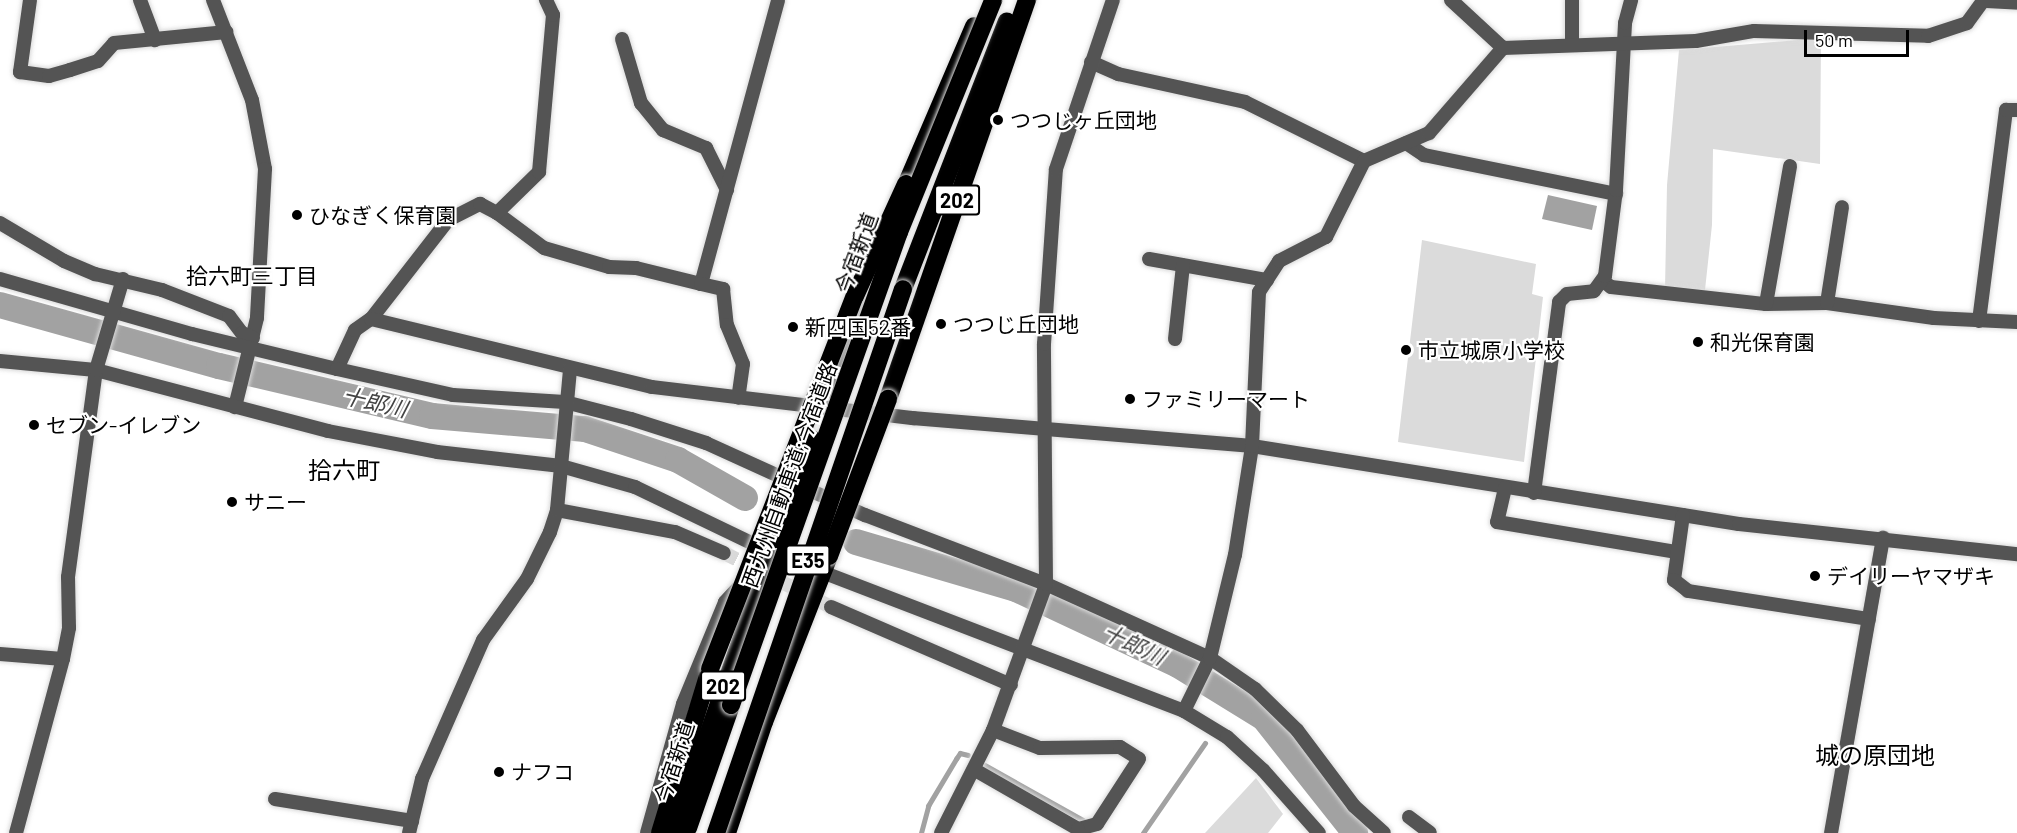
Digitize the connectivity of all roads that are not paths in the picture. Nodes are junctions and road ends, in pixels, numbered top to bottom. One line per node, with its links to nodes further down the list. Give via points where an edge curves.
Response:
1 (30, 0): 18 (street, via 20,72 49,76 99,61 114,43)
2 (140, 0): 18 (street)
3 (213, 0): 16 (street)
4 (546, 0): 30 (street, via 553,15 539,172)
5 (778, 0): 27 (street)
6 (985, 0): 62 (highway, 今宿新道 / 202, bridge, via 911,167)
7 (992, 0): 75 (highway, 西九州自動車道;今宿道路 / E35, bridge, via 899,232); 85 (highway, bridge, via 855,296 710,669)
8 (1016, 0): 88 (highway, E35, bridge, via 903,289)
9 (1027, 0): 66 (highway, 202, bridge)
10 (1113, 0): 22 (street)
11 (1451, 0): 21 (street)
12 (1572, 0): 20 (street)
13 (1630, 0): 19 (street)
14 (1984, 1): 15 (street); 19 (street, via 1967,23 1928,36 1754,31 1695,41)
15 (2017, 3)
16 (226, 32): 18 (street); 46 (street, via 252,100 264,156 262,276)
17 (622, 39): 27 (street, via 641,103 663,130 706,148)
18 (156, 40)
19 (1624, 42): 20 (street); 28 (street)
20 (1572, 45): 21 (street)
21 (1503, 48): 24 (street, via 1452,111 1429,133)
22 (1091, 62): 25 (street, via 1118,74 1245,102); 54 (street, via 1056,169 1046,275)
23 (2017, 110): 43 (street, via 2006,110)
24 (1406, 143): 25 (street); 28 (street, via 1424,155)
25 (1364, 161): 36 (street, via 1326,237 1279,261)
26 (1790, 166): 40 (street)
27 (727, 190): 38 (street)
28 (1616, 194): 37 (street)
29 (1842, 207): 39 (street)
30 (497, 213): 38 (street, via 544,248 609,267 636,268); 42 (street, via 480,204 448,220)
31 (0, 223): 35 (street, via 64,261)
32 (1149, 259): 33 (street)
33 (1183, 265): 36 (street); 45 (street)
34 (0, 279): 41 (street)
35 (123, 279): 41 (street); 46 (street, via 229,316)
36 (1267, 280): 55 (street, via 1259,292)
37 (1603, 281): 40 (street, via 1611,287); 58 (street, via 1594,291 1566,294 1559,302)
38 (701, 284): 51 (street, via 723,289 727,325 743,364)
39 (1827, 303): 40 (street); 43 (street)
40 (1766, 304)
41 (113, 311): 46 (street); 50 (street)
42 (371, 319): 48 (street, via 355,330); 49 (street)
43 (1979, 321): 44 (street)
44 (2017, 322)
45 (1175, 339)
46 (251, 343): 48 (street); 53 (street)
47 (0, 361): 50 (street)
48 (338, 369): 52 (street, via 453,395)
49 (570, 369): 51 (street, via 652,387); 52 (street)
50 (96, 370): 53 (street); 72 (street, via 68,577 69,628)
51 (738, 398): 54 (street)
52 (565, 402): 56 (street); 67 (street, via 706,443 865,515)
53 (235, 407): 56 (street, via 328,431 437,452)
54 (1043, 429): 55 (street); 67 (street)
55 (1252, 446): 57 (street); 73 (street, via 1235,555)
56 (561, 466): 59 (street); 62 (street, via 635,487)
57 (1505, 488): 58 (street); 63 (street, via 1497,522)
58 (1534, 493): 60 (street)
59 (557, 510): 64 (street, via 675,532); 81 (street, via 527,579 483,639 422,779)
60 (1683, 515): 61 (street); 63 (street)
61 (1883, 538): 65 (street); 69 (street)
62 (773, 546): 66 (street); 84 (street, via 726,602 707,643 683,704); 86 (highway, 今宿新道 / 202)
63 (1676, 552): 69 (street, via 1674,580 1688,591)
64 (724, 553)
65 (2017, 554)
66 (826, 565): 70 (street); 89 (highway, 202, via 764,722)
67 (1045, 586): 70 (street); 73 (street)
68 (831, 607): 74 (street)
69 (1869, 619): 94 (street)
70 (1022, 648): 74 (street); 76 (street)
71 (0, 654): 72 (street)
72 (63, 658): 83 (street)
73 (1210, 658): 76 (street); 92 (street, via 1255,689 1288,722 1354,806)
74 (1011, 685): 77 (street)
75 (731, 705): 86 (highway); 87 (highway, 西九州自動車道;今宿道路 / E35)
76 (1184, 711): 91 (street, via 1227,737 1263,770)
77 (993, 730): 78 (street); 82 (street, via 1040,748 1120,747 1139,759 1097,824)
78 (975, 770): 82 (street); 90 (street)
79 (275, 799): 81 (street)
80 (1409, 818): 93 (street)
81 (410, 827)
82 (1078, 831)
83 (16, 833)
84 (647, 833)
85 (660, 833)
86 (675, 833)
87 (686, 833)
88 (716, 833)
89 (727, 833)
90 (941, 833)
91 (1319, 833)
92 (1384, 833)
93 (1430, 833)
94 (1831, 833)

